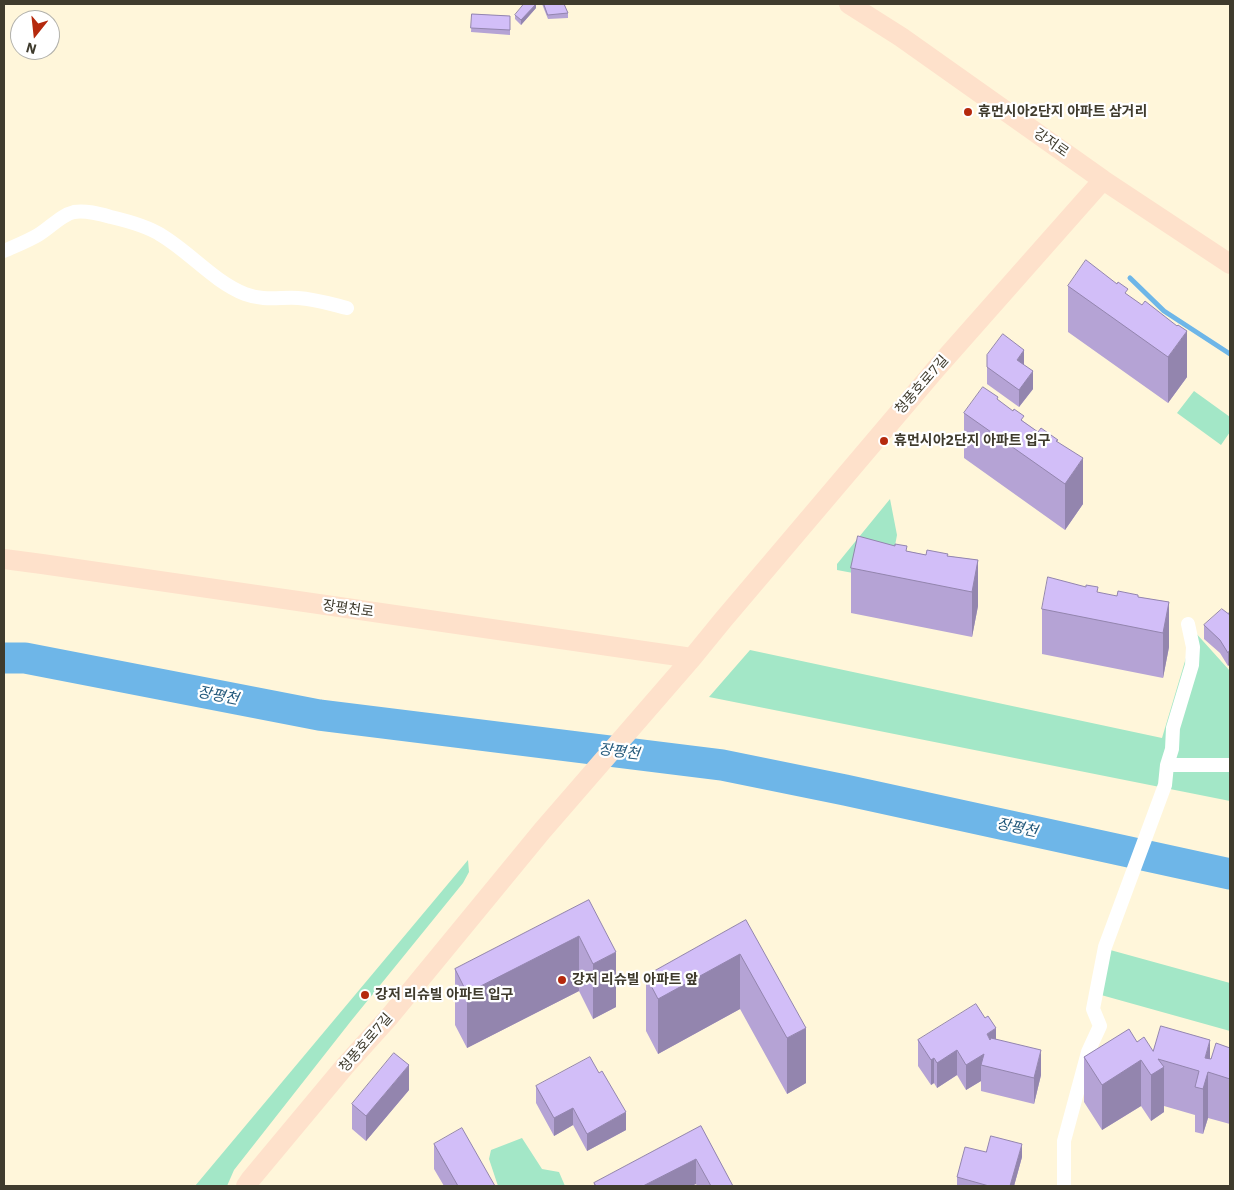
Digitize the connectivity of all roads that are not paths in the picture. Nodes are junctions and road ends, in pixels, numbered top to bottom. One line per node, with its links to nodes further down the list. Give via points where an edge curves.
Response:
1 (849, 4): 2 (street, 강저로)
2 (1103, 180): 4 (street, 강저로); 8 (street, 청풍호로7길, via 935,370)
3 (4, 251): 5 (street, via 37,236 71,213 97,213 160,234 214,276 248,295 322,301)
4 (1230, 264)
5 (347, 308)
6 (4, 559): 8 (street, 장평천로)
7 (1188, 624): 9 (street, via 1193,648 1192,665 1172,728 1172,749)
8 (692, 658): 11 (street, 청풍호로7길, via 542,831)
9 (1167, 765): 10 (street); 12 (street, via 1165,786 1105,947 1093,1009 1100,1026 1085,1061 1064,1141)
10 (1230, 765)
11 (246, 1186)
12 (1064, 1186)

